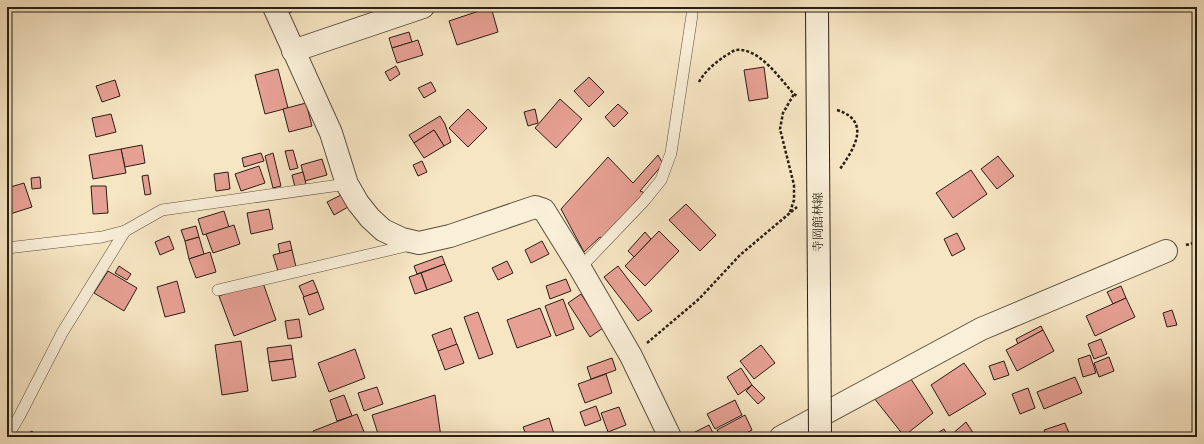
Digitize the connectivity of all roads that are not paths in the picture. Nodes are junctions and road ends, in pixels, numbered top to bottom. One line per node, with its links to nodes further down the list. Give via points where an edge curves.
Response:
1 (274, 7): 5 (street)
2 (424, 7): 5 (street)
3 (692, 7): 11 (lane, via 672,153 662,180)
4 (817, 7): 16 (street, 寺岡館林線, bridge)
5 (293, 51): 6 (street, via 331,133)
6 (347, 184): 7 (lane, via 162,210); 8 (street, via 358,203 383,230 402,239)
7 (125, 231): 9 (lane, via 102,237); 13 (lane, via 62,333)
8 (419, 243): 11 (street, via 450,236 535,207 544,210); 12 (lane)
9 (7, 248)
10 (1166, 251): 15 (street, via 981,329)
11 (580, 268): 14 (street, via 631,356)
12 (218, 290)
13 (8, 437)
14 (670, 437)
15 (780, 437)
16 (820, 437)

